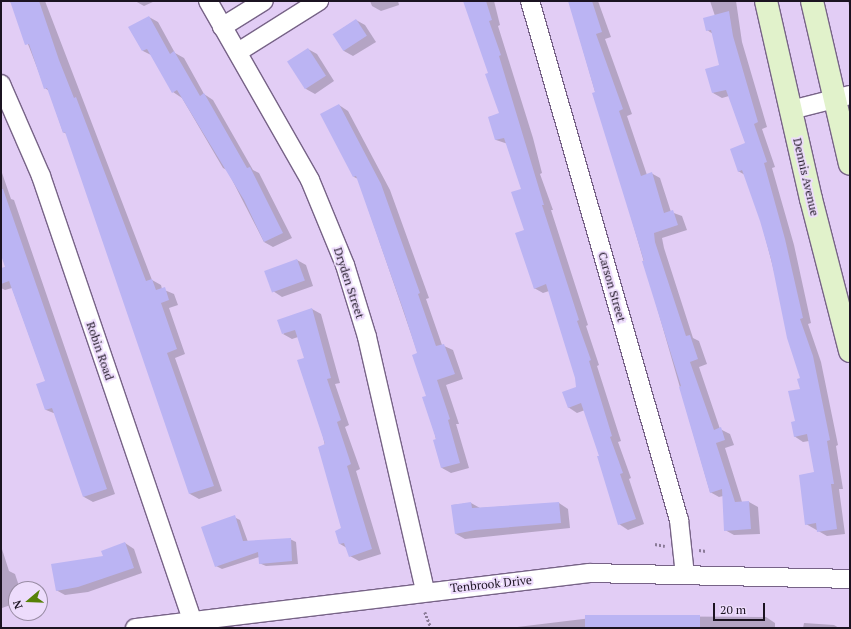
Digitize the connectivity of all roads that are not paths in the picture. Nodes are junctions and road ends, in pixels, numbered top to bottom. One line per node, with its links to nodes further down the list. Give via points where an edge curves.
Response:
1 (208, 1): 7 (street, Dryden Street)
2 (264, 1): 7 (street)
3 (319, 1): 8 (street)
4 (530, 1): 14 (street, Carson Street, via 679,520)
5 (766, 1): 11 (street, Dennis Avenue)
6 (812, 1): 10 (street)
7 (222, 27): 8 (street, Dryden Street)
8 (238, 52): 16 (street, Dryden Street, via 310,180 345,265 366,336)
9 (1, 84): 17 (street, Robin Road, via 41,176)
10 (842, 97): 11 (street); 12 (street)
11 (791, 110): 13 (street, Dennis Avenue)
12 (850, 164)
13 (850, 351)
14 (685, 575): 15 (street, Tenbrook Drive); 16 (street, Tenbrook Drive, via 589,573)
15 (850, 579)
16 (425, 591): 17 (street, Tenbrook Drive)
17 (192, 620): 18 (street, Tenbrook Drive)
18 (135, 628)

